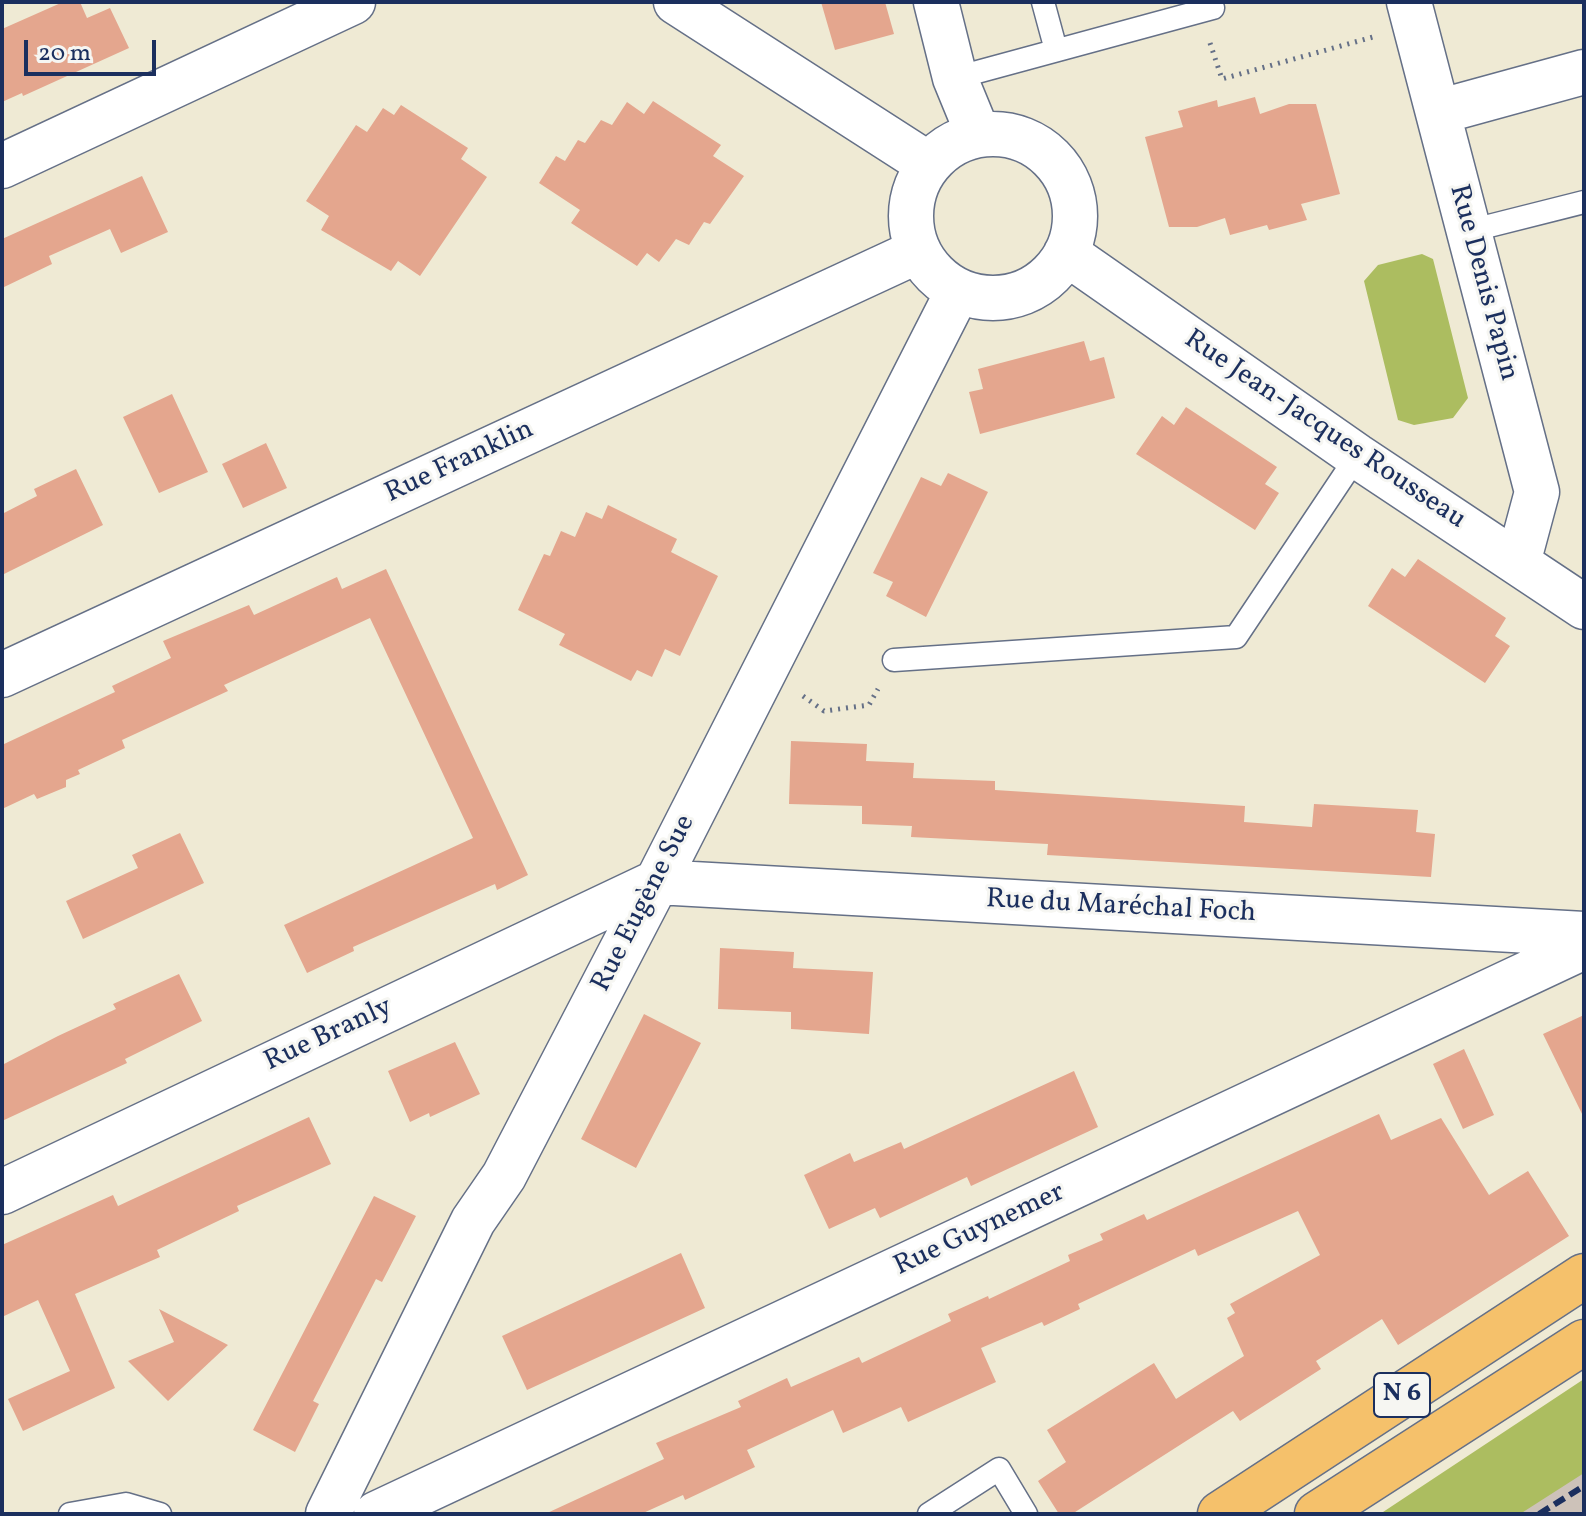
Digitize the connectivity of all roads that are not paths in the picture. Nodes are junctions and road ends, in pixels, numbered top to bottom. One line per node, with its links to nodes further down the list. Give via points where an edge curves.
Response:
1 (353, 2): 13 (street)
2 (676, 2): 12 (street)
3 (936, 2): 9 (street)
4 (1043, 2): 7 (lane)
5 (1206, 10): 7 (lane)
6 (1412, 14): 10 (street, Rue Denis Papin)
7 (1056, 50): 9 (lane)
8 (1584, 72): 10 (street)
9 (955, 78): 11 (street)
10 (1438, 112): 15 (street, Rue Denis Papin)
11 (978, 134): 12 (street, via 942,150); 17 (street, via 1004,134 1029,142 1066,177 1075,228)
12 (928, 164): 16 (street, via 911,206)
13 (2, 166)
14 (1584, 202): 15 (lane)
15 (1469, 231): 20 (street, Rue Denis Papin, via 1537,492)
16 (918, 251): 18 (street, via 935,274); 23 (street, Rue Franklin)
17 (1066, 253): 18 (street, via 1052,274 1031,289 982,298); 19 (street, Rue Jean-Jacques Rousseau)
18 (958, 291): 24 (street, Rue Eugène Sue)
19 (1357, 456): 20 (street, Rue Jean-Jacques Rousseau); 22 (lane, via 1236,637)
20 (1518, 563): 21 (street, Rue Jean-Jacques Rousseau)
21 (1584, 607)
22 (894, 660)
23 (2, 675)
24 (657, 882): 25 (street, Rue du Maréchal Foch); 27 (street, Rue Branly); 33 (street, Rue Eugène Sue, via 504,1176 473,1221)
25 (1584, 934)
26 (1584, 947): 34 (street, Rue Guynemer)
27 (2, 1192)
28 (1584, 1276): 36 (main road, N 6)
29 (1584, 1342): 37 (main road, N 6)
30 (938, 1512): 35 (lane, via 999,1469)
31 (70, 1514): 32 (lane, via 126,1504)
32 (160, 1514)
33 (328, 1514)
34 (376, 1514)
35 (1026, 1514)
36 (1220, 1514)
37 (1317, 1514)

